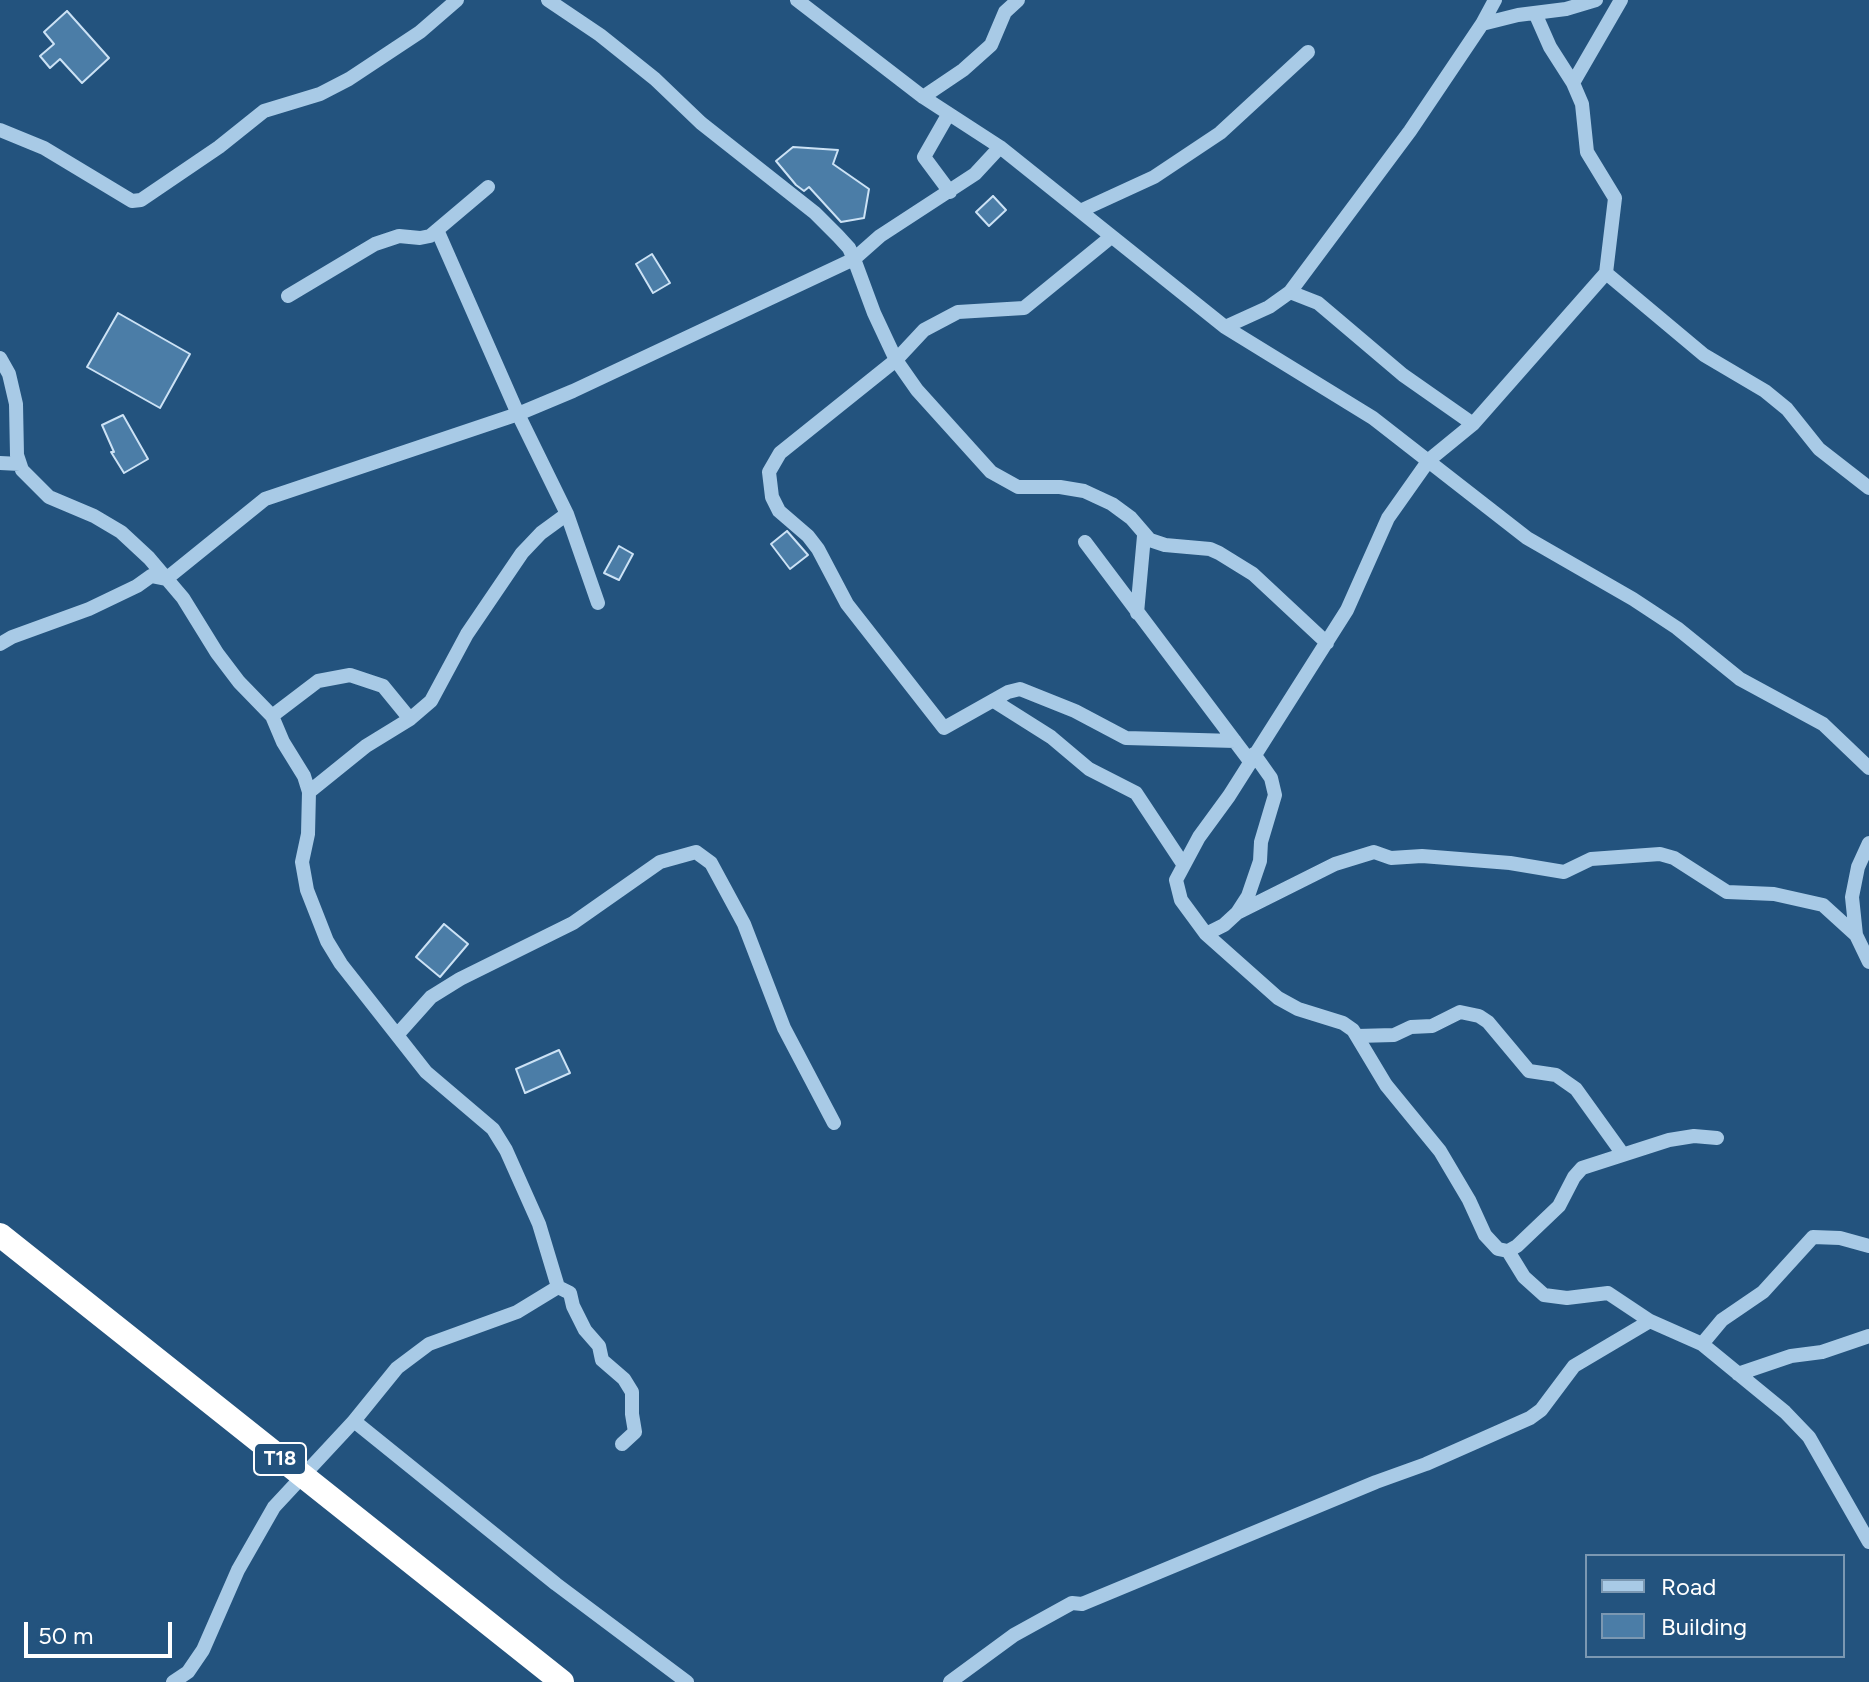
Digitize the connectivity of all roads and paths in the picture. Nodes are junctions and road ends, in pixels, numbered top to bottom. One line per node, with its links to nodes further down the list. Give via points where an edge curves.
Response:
1 (457, 0): 14 (street, via 349,79 264,111 141,200 132,201 44,148)
2 (548, 0): 21 (street, via 644,70 701,123 815,213)
3 (797, 0): 12 (street)
4 (1018, 0): 12 (street, via 1005,12 991,45)
5 (1495, 0): 9 (street)
6 (1596, 0): 8 (street)
7 (1621, 0): 11 (street)
8 (1535, 13): 9 (street); 11 (street)
9 (1482, 24): 23 (street)
10 (1308, 52): 18 (street, via 1214,137 1154,177)
11 (1573, 83): 22 (street, via 1582,104 1587,152 1615,198)
12 (923, 97): 13 (street)
13 (948, 115): 15 (street); 17 (street, via 924,157)
14 (0, 130)
15 (1000, 147): 17 (street); 18 (street)
16 (488, 187): 19 (street)
17 (950, 192): 21 (street)
18 (1080, 211): 20 (street)
19 (438, 232): 24 (street, via 375,244); 28 (street)
20 (1111, 237): 25 (street); 27 (street, via 1024,308 958,312 924,330)
21 (854, 259): 27 (street); 28 (street)
22 (1606, 273): 29 (street); 33 (street, via 1704,355 1765,391 1819,449)
23 (1290, 292): 25 (street); 29 (street, via 1318,303 1403,375)
24 (288, 296)
25 (1225, 327): 30 (street, via 1373,418)
26 (0, 358): 32 (street, via 16,404)
27 (896, 360): 35 (street, via 991,472 1018,487 1084,491 1131,518); 42 (street, via 780,453 769,472 772,497 779,511 818,549 847,604 942,727)
28 (518, 414): 34 (street); 37 (street, via 265,499)
29 (1473, 424): 30 (street)
30 (1429, 460): 40 (street, via 1388,518); 47 (street, via 1527,538 1666,620 1740,679 1823,724)
31 (0, 463): 32 (street)
32 (20, 464): 37 (street, via 49,497 121,532)
33 (1869, 488)
34 (567, 514): 38 (street); 44 (street, via 522,553 467,634 431,701)
35 (1144, 536): 39 (street); 40 (street, via 1156,543 1219,553 1253,574)
36 (1085, 542): 39 (street)
37 (166, 579): 41 (street, via 151,576 89,609); 43 (street, via 239,682)
38 (598, 603)
39 (1137, 613): 45 (street)
40 (1327, 643): 46 (street)
41 (0, 644)
42 (994, 701): 45 (street, via 1020,689 1126,738); 50 (street, via 1089,769 1136,793)
43 (272, 716): 44 (street, via 318,681 350,675 383,686); 48 (street)
44 (410, 719): 48 (street)
45 (1235, 741): 46 (street)
46 (1251, 757): 50 (street); 51 (street, via 1271,778 1275,795 1260,861)
47 (1869, 768)
48 (309, 792): 55 (street, via 302,862 307,890 341,964)
49 (1869, 843): 53 (street, via 1853,883)
50 (1183, 864): 52 (street, via 1176,880 1181,900)
51 (1237, 913): 52 (street); 53 (street, via 1335,864 1374,852 1391,858 1510,863 1557,872 1591,859 1660,854 1727,892 1774,894 1823,905)
52 (1206, 934): 56 (street, via 1278,998 1343,1023)
53 (1856, 935): 54 (street)
54 (1869, 962)
55 (397, 1035): 57 (street, via 431,997 460,979 573,923 660,862 696,852 711,863 744,924 784,1028); 63 (street, via 426,1072 493,1129 539,1224)
56 (1357, 1036): 59 (street, via 1394,1035 1432,1026 1460,1012 1479,1016 1529,1071 1556,1075 1576,1089); 62 (street, via 1386,1085 1440,1151 1485,1235 1498,1249)
57 (834, 1123)
58 (1717, 1138): 59 (street, via 1694,1136)
59 (1622, 1153): 62 (street, via 1582,1168 1559,1206)
60 (0, 1235): 70 (highway, T18)
61 (1869, 1246): 66 (street, via 1813,1237 1763,1292 1722,1320)
62 (1508, 1251): 64 (street, via 1524,1277 1544,1295 1608,1293)
63 (558, 1287): 68 (street, via 517,1312 429,1344 397,1368); 69 (street, via 570,1293 602,1360 632,1392 635,1432)
64 (1650, 1321): 66 (street); 75 (street, via 1574,1366 1530,1418 1082,1604 1072,1603 1014,1635)
65 (1869, 1336): 67 (street)
66 (1702, 1344): 67 (street)
67 (1738, 1374): 71 (street, via 1809,1437)
68 (354, 1421): 70 (street); 74 (street)
69 (622, 1444)
70 (301, 1476): 72 (street, via 255,1538 203,1650 188,1672); 73 (highway, T18)
71 (1869, 1542)
72 (173, 1682)
73 (562, 1682)
74 (687, 1682)
75 (950, 1682)

